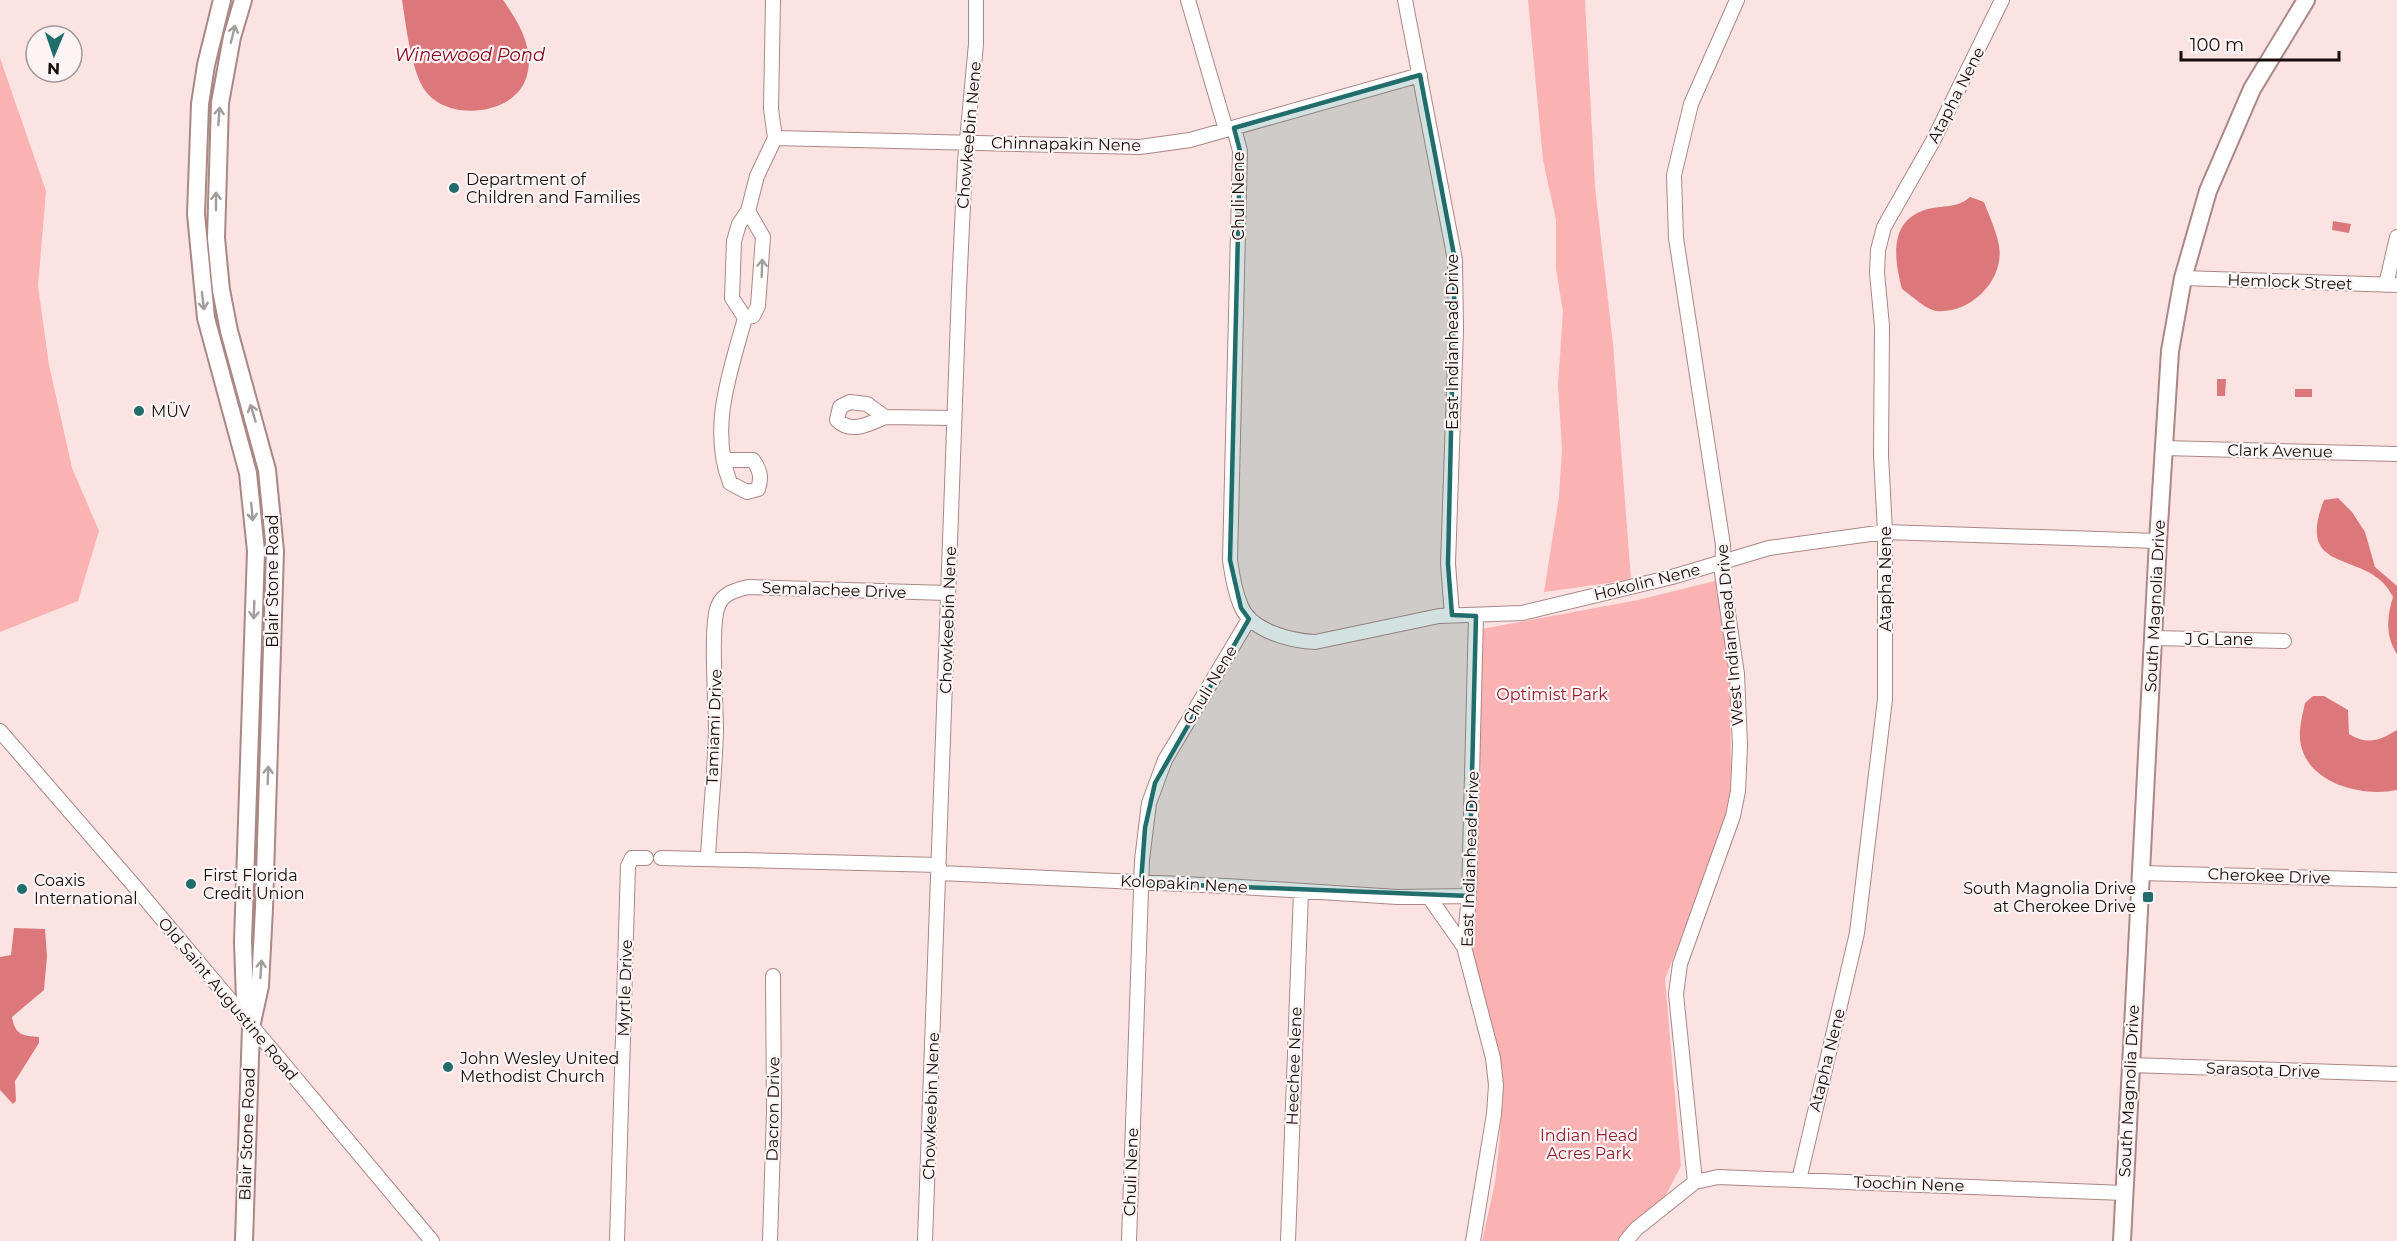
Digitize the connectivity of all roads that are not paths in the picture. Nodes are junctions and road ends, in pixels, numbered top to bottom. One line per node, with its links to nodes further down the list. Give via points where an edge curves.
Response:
1 (222, 0): 10 (main road, Blair Stone Road)
2 (243, 0): 11 (main road, Blair Stone Road, one-way to 2)
3 (773, 0): 14 (street, via 771,109)
4 (976, 0): 15 (street, Chowkeebin Nene)
5 (1188, 0): 13 (street, Chuli Nene)
6 (1405, 0): 12 (street, East Indianhead Drive)
7 (1737, 0): 32 (street, West Indianhead Drive, via 1691,104 1674,175 1676,238 1724,545)
8 (2002, 0): 30 (street, Atapha Nene, via 1933,141 1884,227 1878,250)
9 (2306, 0): 20 (main road, South Magnolia Drive, via 2252,89 2227,142 2195,231)
10 (206, 65): 11 (main road); 19 (main road, Blair Stone Road, via 196,169)
11 (226, 68): 18 (main road, Blair Stone Road, one-way to 11, via 216,155)
12 (1420, 75): 13 (street, Chinnapakin Nene); 35 (street, East Indianhead Drive, via 1455,261 1448,564)
13 (1230, 129): 15 (street, Chinnapakin Nene, via 1140,147); 37 (street, Chuli Nene, via 1240,151 1230,560 1241,608)
14 (775, 138): 15 (street, Chinnapakin Nene); 16 (street, via 757,176)
15 (968, 143): 24 (street, Chowkeebin Nene)
16 (748, 211): 22 (street, via 739,224 732,264 732,298); 22 (street, one-way to 16, via 753,316 758,306 763,237)
17 (2397, 237): 21 (street)
18 (217, 242): 19 (main road); 28 (main road, Blair Stone Road, one-way to 18, via 229,331)
19 (197, 243): 29 (main road, Blair Stone Road, one-way to 29, via 206,318)
20 (2183, 278): 21 (street, Hemlock Street); 25 (main road, South Magnolia Drive, via 2170,351)
21 (2391, 285)
22 (745, 318): 27 (street, via 721,414)
23 (885, 417): 24 (street)
24 (954, 418): 33 (street, Chowkeebin Nene)
25 (2163, 448): 26 (street, Clark Avenue); 31 (main road, South Magnolia Drive)
26 (2397, 454)
27 (724, 460)
28 (267, 470): 29 (main road); 41 (main road, Blair Stone Road, via 275,551)
29 (248, 473): 40 (main road, Blair Stone Road, one-way to 40, via 256,551)
30 (1885, 532): 31 (street, Hokolin Nene); 32 (street, Hokolin Nene, via 1769,548); 62 (street, Atapha Nene, via 1885,699 1862,905)
31 (2158, 541): 38 (main road, South Magnolia Drive)
32 (1723, 561): 36 (street, Hokolin Nene, via 1522,613); 63 (street, West Indianhead Drive, via 1725,602 1737,674 1738,791 1733,816 1680,964 1676,994)
33 (948, 593): 34 (street, Semalachee Drive, via 748,587); 50 (street, Chowkeebin Nene)
34 (722, 598): 49 (street, Tamiami Drive, via 717,607 716,732)
35 (1452, 615): 36 (street, Hokolin Nene); 37 (street, Hokolin Nene, via 1315,642 1279,635)
36 (1476, 616): 55 (street, East Indianhead Drive)
37 (1249, 619): 53 (street, Chuli Nene, via 1155,783 1145,828)
38 (2153, 638): 39 (street, J G Lane); 51 (main road, South Magnolia Drive)
39 (2284, 641)
40 (252, 671): 41 (main road); 43 (main road, Blair Stone Road)
41 (272, 672): 44 (main road, Blair Stone Road, one-way to 41)
42 (0, 731): 59 (street, Old Saint Augustine Road)
43 (247, 816): 44 (main road); 45 (main road, Blair Stone Road)
44 (267, 817): 46 (main road, Blair Stone Road)
45 (246, 838): 46 (main road); 59 (main road, Blair Stone Road, via 243,974)
46 (266, 839): 59 (main road, Blair Stone Road, one-way to 46, via 260,986)
47 (646, 858): 67 (street, Myrtle Drive, via 632,858 628,866)
48 (661, 858): 49 (street, Kolopakin Nene)
49 (708, 858): 50 (street, Kolopakin Nene)
50 (939, 869): 53 (street, Kolopakin Nene); 69 (street, Chowkeebin Nene)
51 (2140, 873): 52 (street, Cherokee Drive); 60 (main road, South Magnolia Drive)
52 (2397, 880)
53 (1141, 883): 54 (street, Kolopakin Nene); 70 (street, Chuli Nene)
54 (1301, 891): 56 (street, Kolopakin Nene); 71 (street, Heechee Nene)
55 (1469, 896): 56 (street, Kolopakin Nene); 57 (street, East Indianhead Drive)
56 (1429, 897): 57 (street)
57 (1464, 947): 72 (street, East Indianhead Drive, via 1493,1058 1496,1085)
58 (773, 976): 68 (street, Dacron Drive)
59 (251, 1027): 65 (main road, Blair Stone Road); 66 (street, Old Saint Augustine Road)
60 (2130, 1065): 61 (street, Sarasota Drive); 64 (main road, South Magnolia Drive)
61 (2397, 1074)
62 (1798, 1180): 63 (street, Toochin Nene, via 1718,1177); 64 (street, Toochin Nene)
63 (1695, 1182): 73 (street)
64 (2124, 1193): 74 (main road, South Magnolia Drive)
65 (244, 1241)
66 (432, 1241)
67 (617, 1241)
68 (770, 1241)
69 (926, 1241)
70 (1129, 1241)
71 (1288, 1241)
72 (1473, 1241)
73 (1626, 1241)
74 (2122, 1241)

